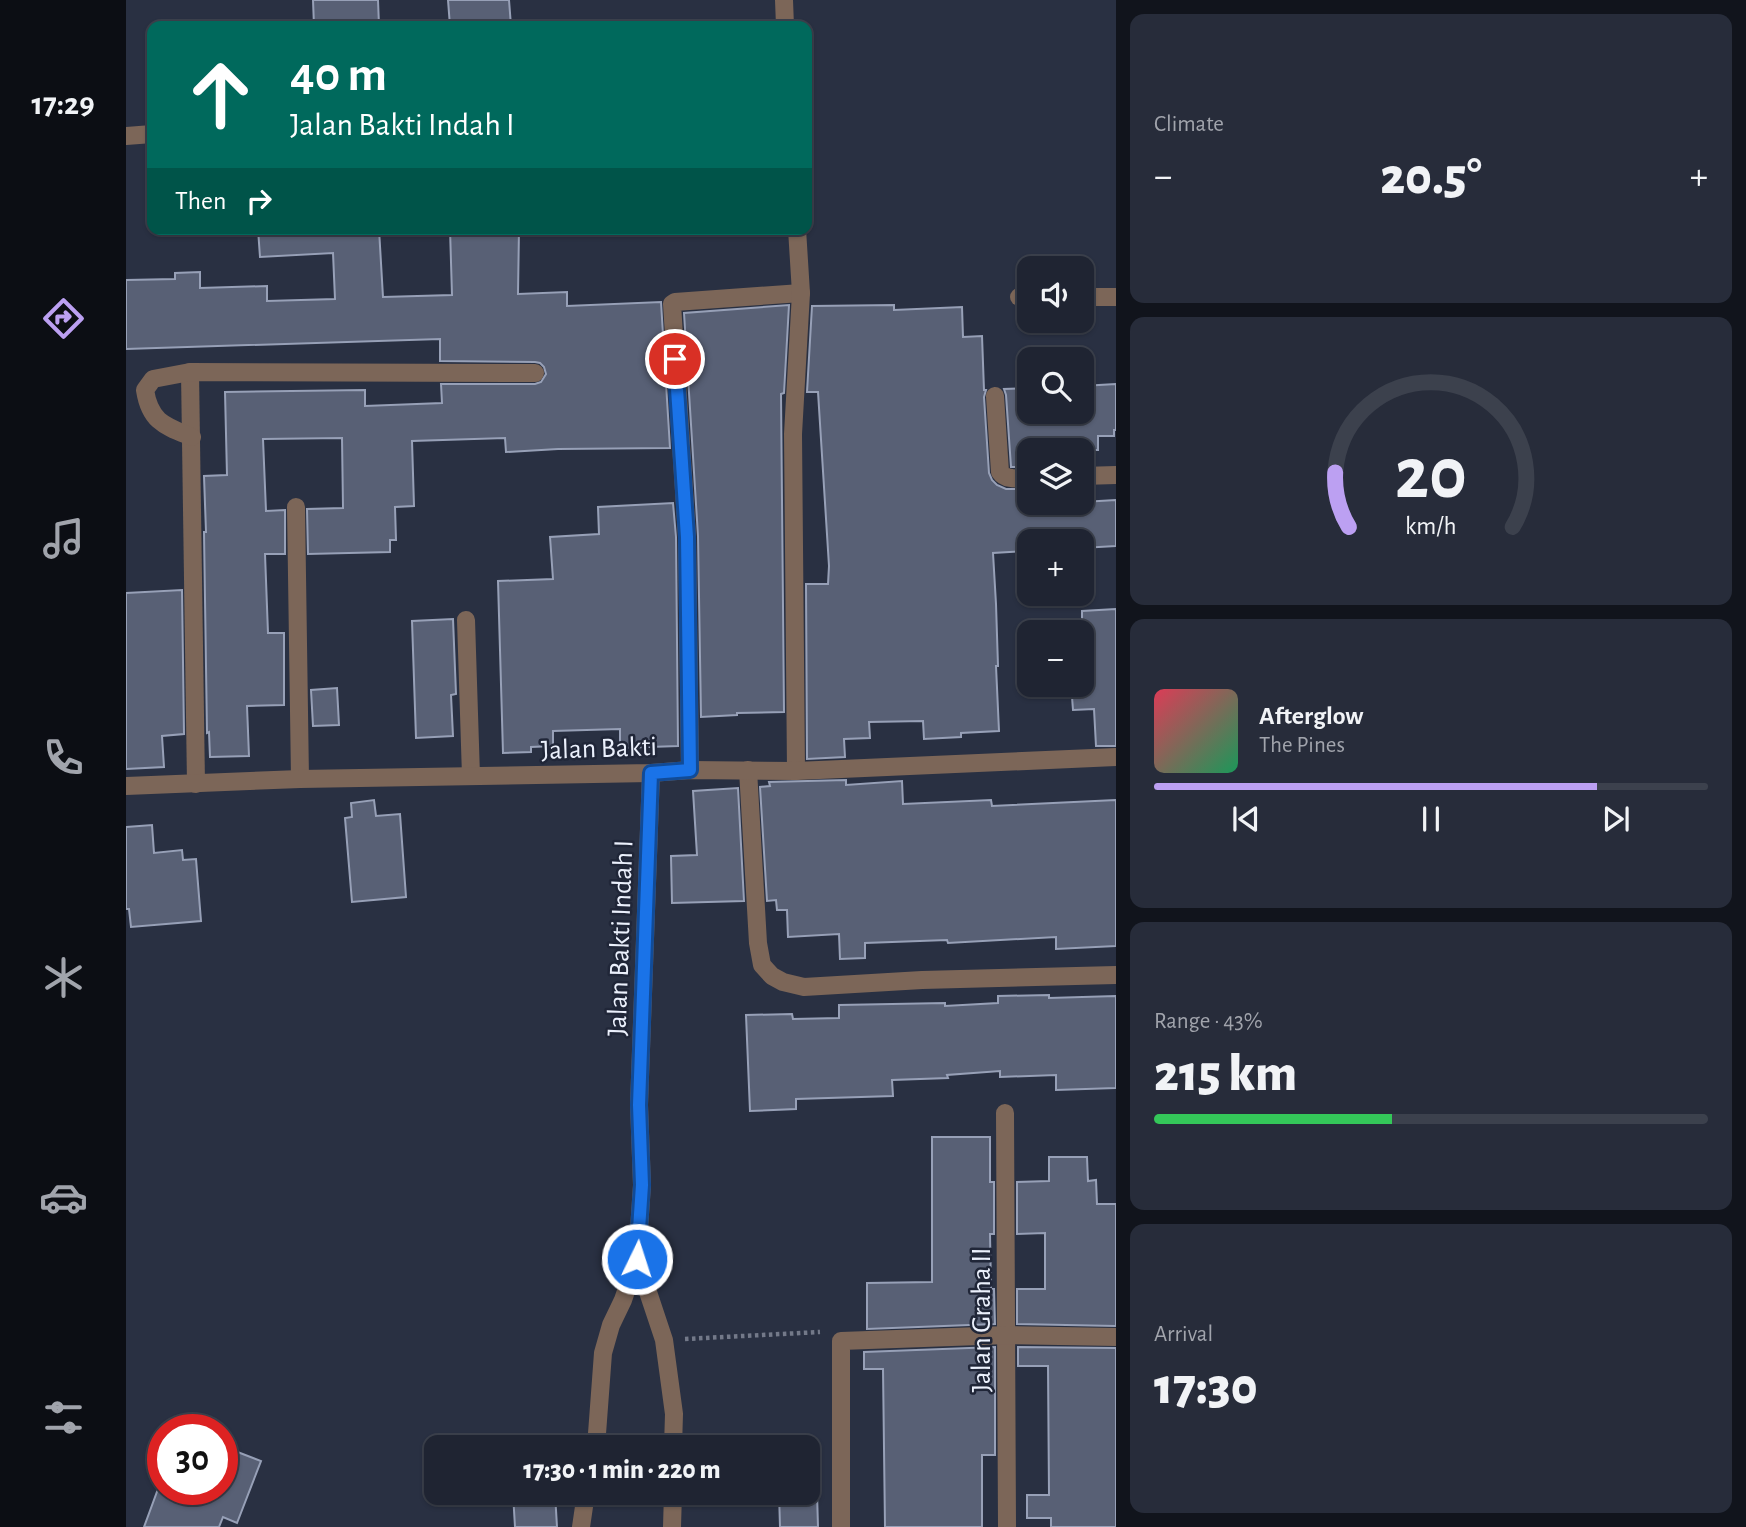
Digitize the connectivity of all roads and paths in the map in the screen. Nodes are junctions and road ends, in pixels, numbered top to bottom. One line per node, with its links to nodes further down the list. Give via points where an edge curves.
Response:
1 (784, 0): 2 (street)
2 (785, 21)
3 (147, 134): 4 (street)
4 (126, 136)
5 (797, 235): 6 (street)
6 (801, 293): 19 (street, via 672,304 687,537); 21 (street, via 793,434)
7 (1094, 297): 8 (street)
8 (1116, 297)
9 (190, 372): 10 (street); 12 (street); 12 (street, via 153,379 145,390 155,418)
10 (535, 373)
11 (995, 396): 15 (street, via 1000,472)
12 (192, 437): 25 (street)
13 (1116, 475): 14 (street)
14 (1094, 476)
15 (1017, 478)
16 (296, 507): 24 (street)
17 (466, 620): 23 (street)
18 (1116, 757): 21 (street, Jalan Bakti)
19 (690, 770): 20 (street, Jalan Bakti); 22 (street, Jalan Bakti)
20 (748, 770): 21 (street, Jalan Bakti); 27 (street, via 758,943 762,965 772,976 804,987)
21 (796, 771)
22 (651, 773): 23 (street, Jalan Bakti); 29 (street, Jalan Bakti Indah I)
23 (471, 776): 24 (street, Jalan Bakti)
24 (300, 779): 25 (street, Jalan Bakti)
25 (196, 784): 26 (street, Jalan Bakti)
26 (126, 786)
27 (1116, 975)
28 (1005, 1113): 30 (street, Jalan Graha II)
29 (637, 1259): 32 (street); 34 (street, via 603,1353)
30 (1007, 1335): 31 (street); 33 (street); 41 (street, Jalan Graha II)
31 (1116, 1337)
32 (664, 1340): 33 (path, via 820,1332); 35 (street)
33 (841, 1341): 40 (street)
34 (597, 1435)
35 (673, 1435)
36 (584, 1505): 38 (street)
37 (673, 1505): 39 (street)
38 (581, 1527)
39 (672, 1527)
40 (841, 1527)
41 (1007, 1527)

